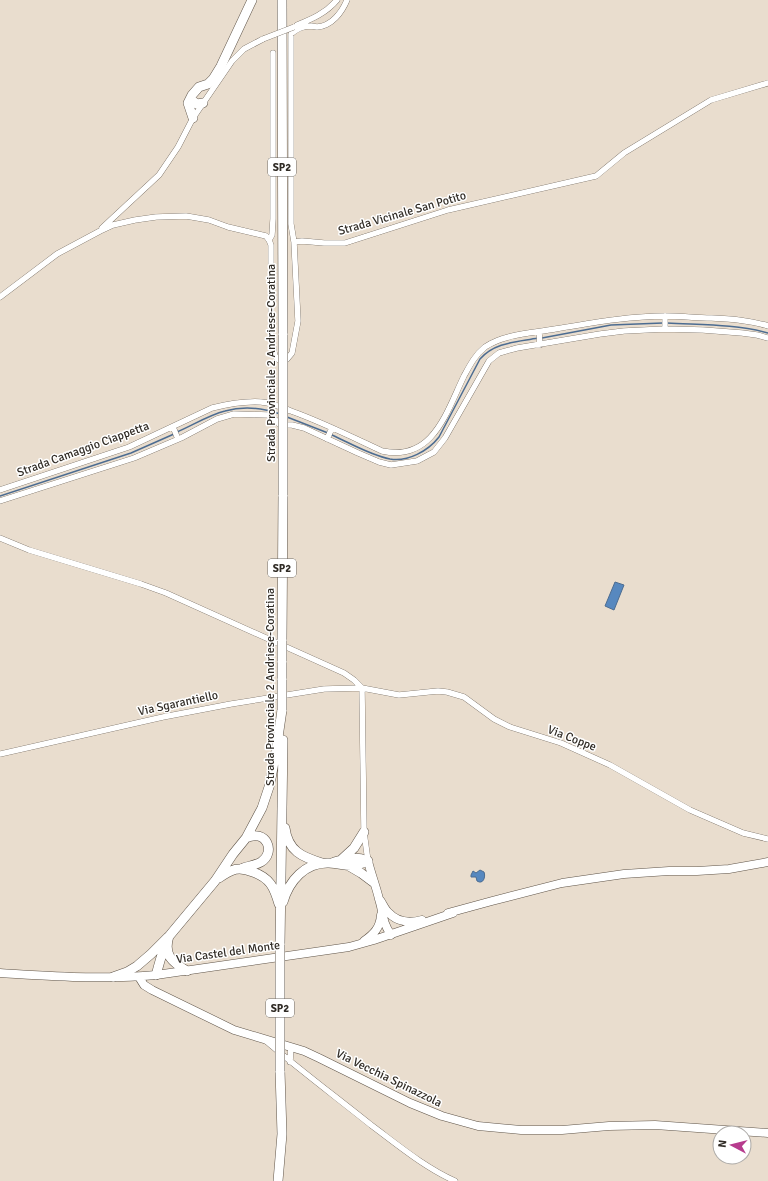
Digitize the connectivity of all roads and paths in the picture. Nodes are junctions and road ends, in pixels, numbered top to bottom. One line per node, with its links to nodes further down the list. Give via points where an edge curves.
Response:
1 (252, 0): 7 (main road, via 213,79 199,87)
2 (282, 0): 32 (main road, Strada Provinciale 2 Andriese-Coratina / SP2, bridge)
3 (336, 0): 8 (street, bridge, via 318,16 244,49 232,61)
4 (347, 0): 12 (street, via 336,17 327,24 317,27 303,26 291,34 291,224)
5 (273, 53): 11 (street, via 273,219 272,235)
6 (768, 83): 12 (street, Strada Vicinale San Potito, via 711,100 624,153 596,176 448,210 345,243)
7 (190, 99): 8 (main road, via 197,104); 9 (main road, via 188,103)
8 (203, 103): 9 (street)
9 (193, 118): 10 (street, via 159,175)
10 (100, 231): 11 (street, via 156,217 186,216 266,236); 13 (street, via 57,254)
11 (269, 240): 12 (street, via 271,335 275,356 279,360 287,359 292,353 298,321)
12 (294, 242)
13 (0, 297)
14 (665, 316): 15 (street, Strada Camaggio Ciappetta, via 724,319); 16 (street); 17 (street, Strada Camaggio Ciappetta, via 620,319)
15 (768, 326)
16 (665, 329): 18 (street, via 742,332); 19 (street, via 600,334)
17 (539, 332): 19 (street); 20 (street, Strada Camaggio Ciappetta, via 503,338 485,347 473,359)
18 (768, 338)
19 (540, 345): 21 (street, via 517,348 498,354 489,361)
20 (443, 420): 21 (street); 23 (street, Strada Camaggio Ciappetta, via 424,444 403,453 382,451)
21 (452, 426): 24 (street, via 434,452 418,461 403,464 379,462)
22 (173, 427): 23 (street, Strada Camaggio Ciappetta, via 225,404 262,402 302,414); 25 (street); 26 (street, Strada Camaggio Ciappetta, via 128,448)
23 (332, 428): 24 (street)
24 (327, 439): 25 (street, via 304,428 280,425 268,415 234,414 217,419)
25 (178, 440): 27 (street, via 134,458)
26 (52, 473): 27 (street); 28 (street, Strada Camaggio Ciappetta)
27 (56, 483): 29 (street)
28 (0, 490)
29 (0, 501)
30 (0, 538): 31 (street, via 29,550 166,593 344,673)
31 (362, 688): 33 (street, Via Sgarantiello, via 324,689 231,704); 35 (street); 37 (street, Via Coppe, via 399,695 438,691 456,694 510,727 561,744 610,765 690,810 743,833)
32 (282, 710): 34 (main road, Strada Provinciale 2 Andriese-Coratina / SP2); 36 (main road, via 270,784 262,808)
33 (0, 754)
34 (282, 804): 41 (main road, via 286,836 294,849 306,858); 46 (main road, Strada Provinciale 2 Andriese-Coratina / SP2)
35 (364, 832): 38 (main road, via 354,848); 39 (street)
36 (246, 838): 43 (main road, via 262,837 268,848 267,857 261,862); 44 (main road)
37 (768, 839)
38 (342, 859): 39 (main road, via 359,858); 41 (main road)
39 (368, 861): 42 (main road); 45 (main road)
40 (768, 862): 48 (main road, via 729,869 624,874 562,883)
41 (326, 863): 42 (main road); 46 (main road, via 306,868 299,874 290,886)
42 (349, 866): 45 (main road)
43 (243, 868): 44 (main road, via 226,873); 46 (main road, via 263,875 272,885)
44 (215, 881): 50 (main road)
45 (373, 882): 47 (main road)
46 (280, 911): 62 (main road, Strada Provinciale 2 Andriese-Coratina / SP2, bridge, via 282,1129)
47 (385, 912): 48 (main road, via 398,920 409,922); 49 (main road, via 386,927); 51 (main road, via 376,931)
48 (453, 913): 49 (main road, Via Castel del Monte)
49 (391, 935): 51 (main road, Via Castel del Monte)
50 (168, 940): 52 (main road); 53 (main road, via 172,960); 55 (main road)
51 (357, 945): 53 (main road, Via Castel del Monte)
52 (151, 954): 55 (main road); 56 (main road, via 137,966)
53 (187, 970): 55 (main road, Via Castel del Monte)
54 (0, 973): 56 (main road, Via Castel del Monte)
55 (156, 975): 57 (main road, Via Castel del Monte)
56 (114, 977): 57 (main road, Via Castel del Monte)
57 (139, 977): 58 (main road, Via Vecchia Spinazzola, via 144,985 152,990 234,1030)
58 (264, 1040): 59 (main road, Via Vecchia Spinazzola); 60 (street)
59 (291, 1047): 60 (street); 61 (main road, Via Vecchia Spinazzola, via 410,1103 442,1116 478,1126 562,1130 656,1125)
60 (290, 1062): 63 (street, via 401,1148 438,1173)
61 (768, 1133)
62 (278, 1181)
63 (455, 1181)

